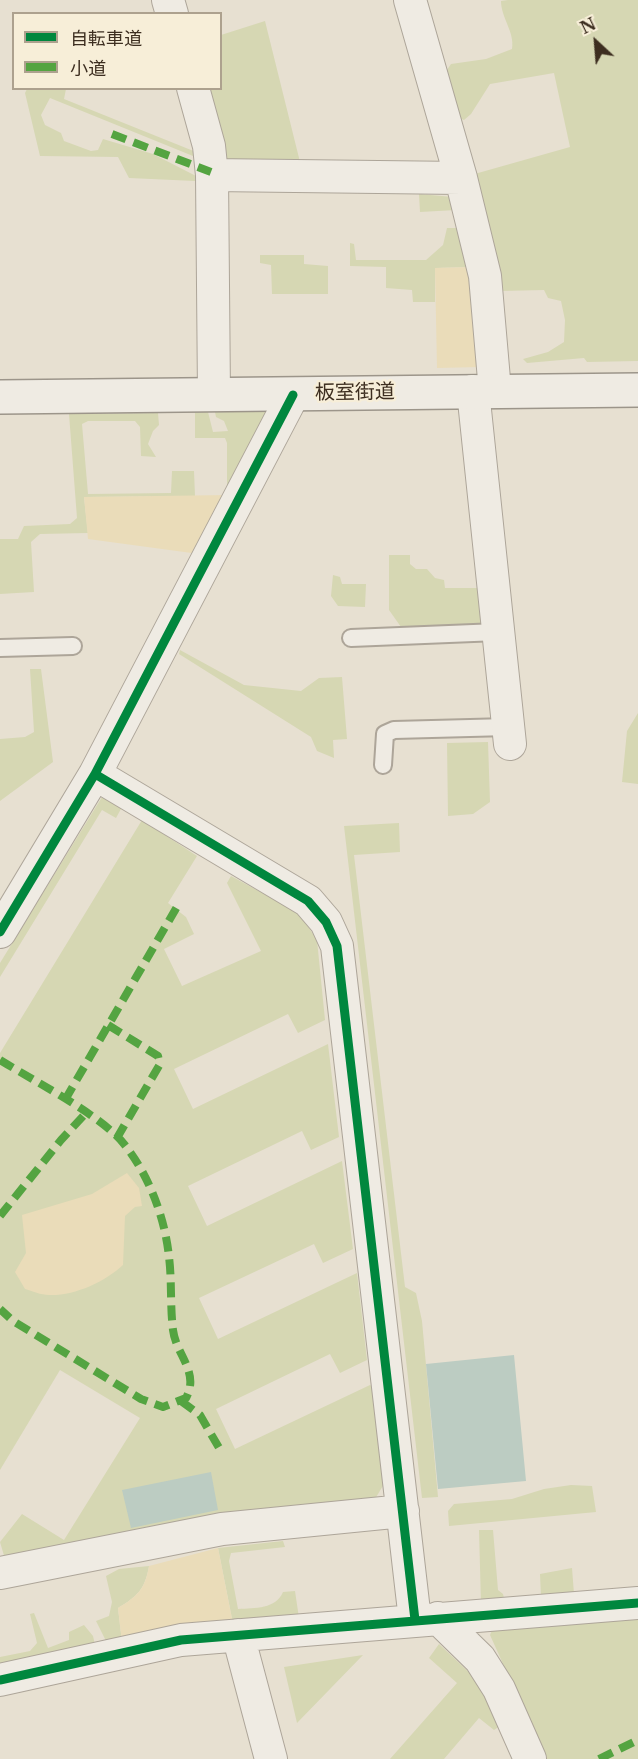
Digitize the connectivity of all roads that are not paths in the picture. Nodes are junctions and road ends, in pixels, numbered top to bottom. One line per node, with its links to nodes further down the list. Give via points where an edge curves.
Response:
1 (410, 0): 4 (street)
2 (194, 90): 3 (street, via 209,146)
3 (212, 175): 4 (street); 8 (street)
4 (461, 178): 6 (street, via 485,276)
5 (638, 390): 6 (main road, 板室街道)
6 (484, 391): 7 (main road, 板室街道); 10 (street)
7 (293, 394): 8 (main road, 板室街道); 16 (street)
8 (214, 395): 9 (main road, 板室街道)
9 (0, 397)
10 (498, 632): 11 (lane); 14 (street)
11 (351, 638)
12 (73, 646): 13 (lane)
13 (0, 648)
14 (509, 735): 15 (lane, via 394,730 385,734)
15 (383, 765)
16 (95, 774): 17 (street); 18 (street, via 308,901 326,922 337,946)
17 (0, 932)
18 (403, 1511): 19 (street, via 222,1529); 21 (street)
19 (0, 1573)
20 (638, 1603): 21 (street)
21 (427, 1619): 22 (street); 25 (street, via 480,1659 499,1689)
22 (238, 1635): 23 (street, via 182,1641); 24 (street)
23 (0, 1680)
24 (271, 1759)
25 (531, 1759)

